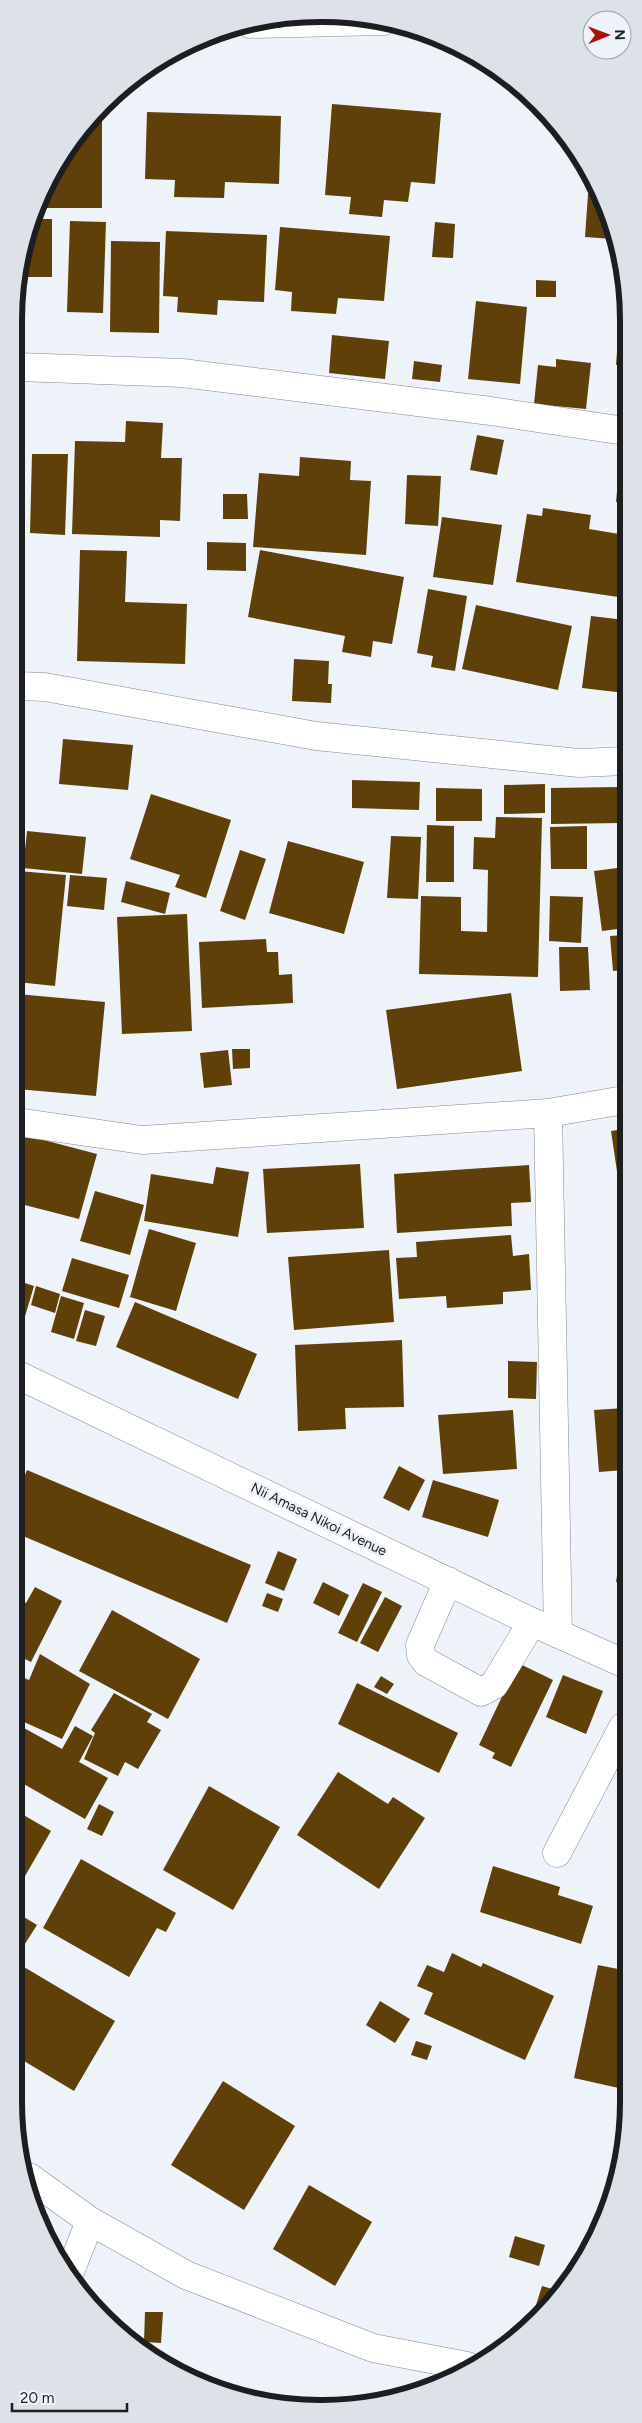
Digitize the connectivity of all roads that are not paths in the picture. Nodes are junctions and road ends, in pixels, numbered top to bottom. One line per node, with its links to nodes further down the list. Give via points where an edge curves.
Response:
1 (327, 22): 2 (street)
2 (306, 23)
3 (22, 367): 4 (street, via 182,372)
4 (620, 430)
5 (22, 686): 6 (street, via 45,687 316,736 579,764)
6 (620, 761)
7 (620, 1101): 8 (street)
8 (548, 1113): 9 (street, via 142,1140); 13 (street)
9 (22, 1123)
10 (22, 1377): 11 (street, Nii Amasa Nikoi Avenue)
11 (448, 1581): 12 (street, Nii Amasa Nikoi Avenue); 12 (street, via 420,1645 421,1655 426,1662 481,1692 494,1685)
12 (532, 1622): 13 (street, Nii Amasa Nikoi Avenue)
13 (558, 1634): 14 (street, Nii Amasa Nikoi Avenue)
14 (620, 1662)
15 (620, 1733): 16 (street)
16 (557, 1853)
17 (33, 2180): 18 (street)
18 (90, 2221): 19 (street); 20 (street, via 186,2275 373,2348)
19 (72, 2267)
20 (462, 2365)

